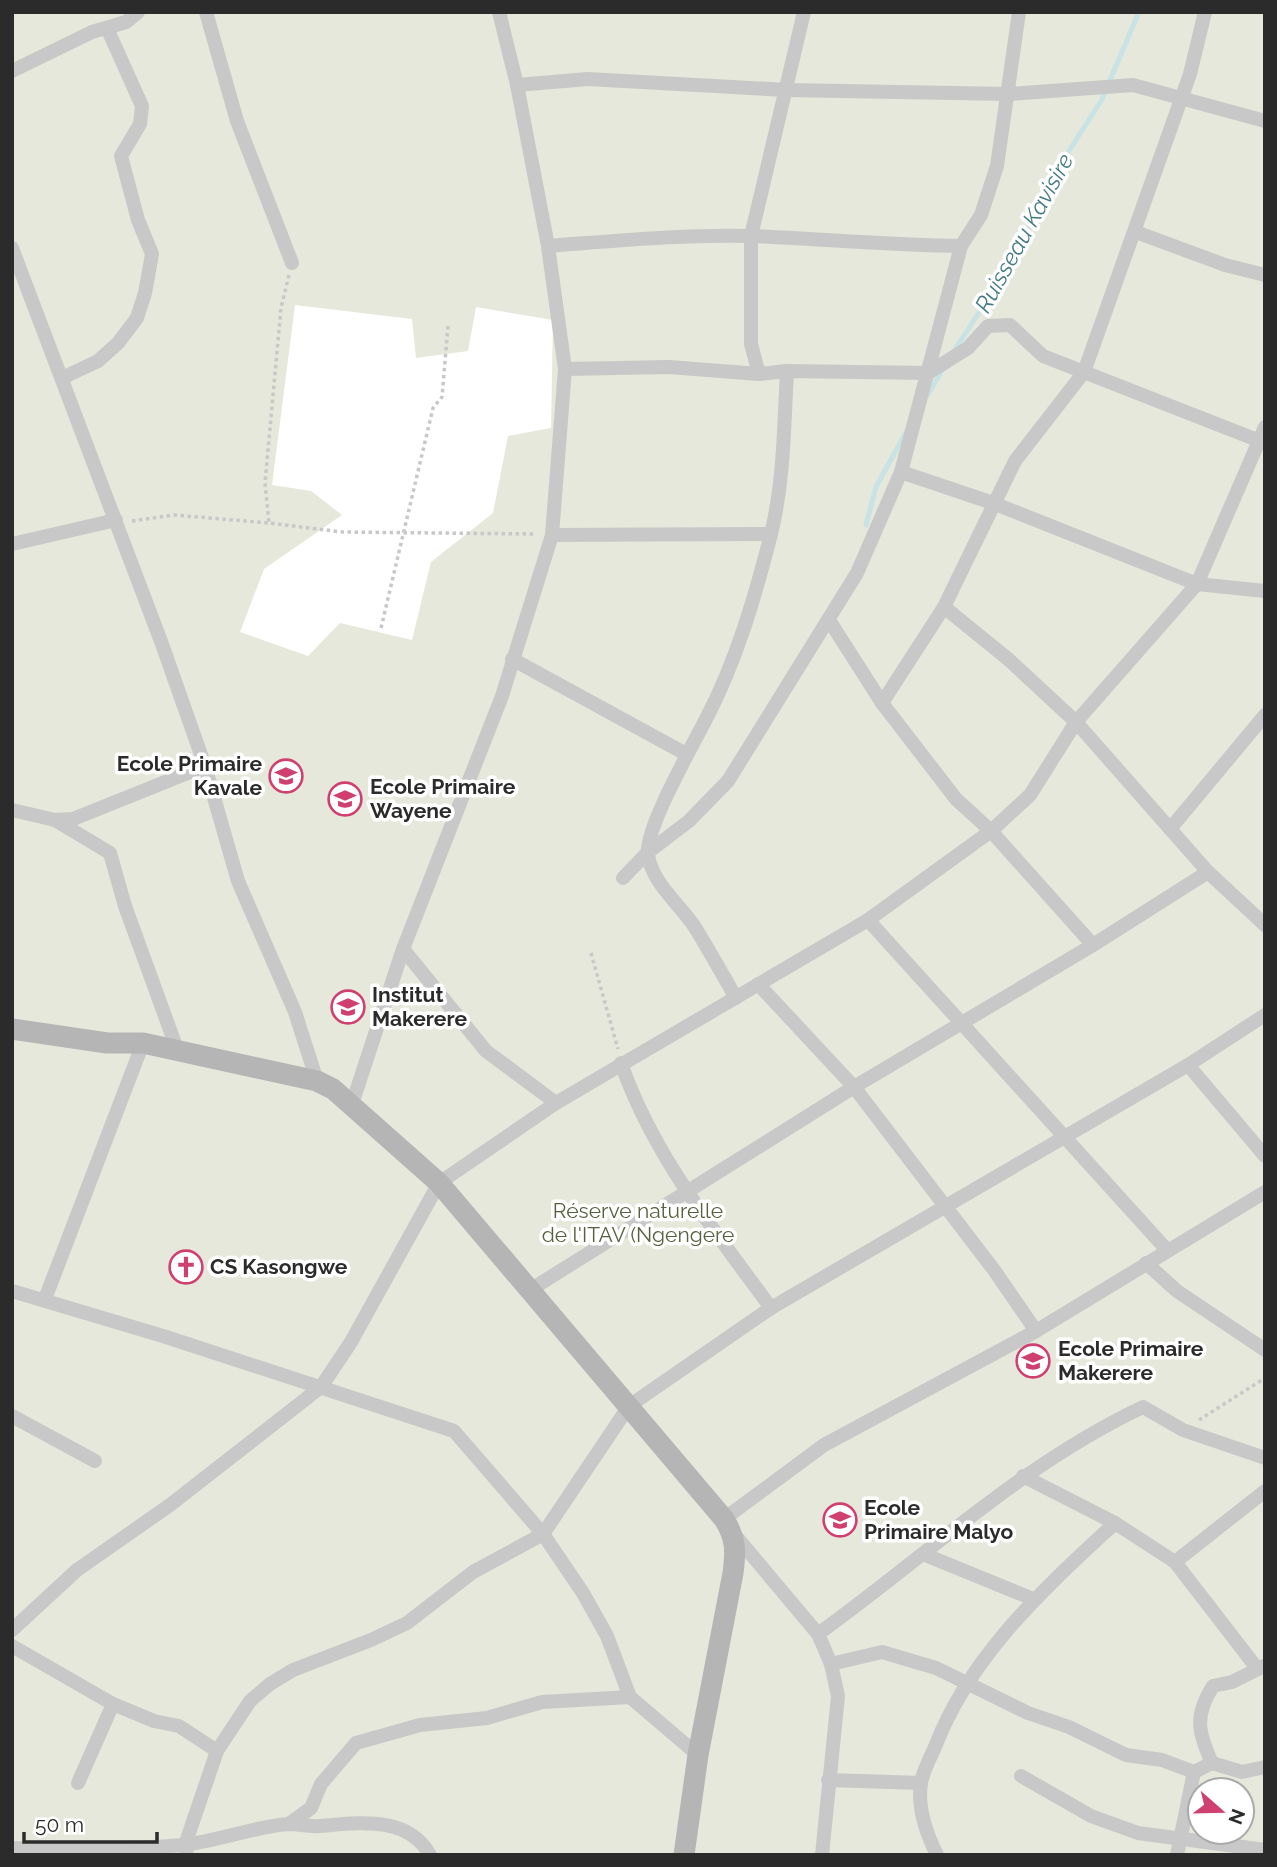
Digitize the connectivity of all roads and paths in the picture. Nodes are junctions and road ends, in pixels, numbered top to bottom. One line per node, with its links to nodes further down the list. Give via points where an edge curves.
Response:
1 (138, 12): 7 (street)
2 (206, 12): 19 (street, via 237,121)
3 (499, 12): 9 (street)
4 (804, 12): 10 (street)
5 (1019, 12): 11 (street)
6 (1205, 12): 12 (street)
7 (107, 28): 8 (street); 27 (street, via 142,106 140,124 121,156 152,254 137,318 99,361)
8 (12, 71)
9 (517, 85): 10 (street, via 588,79); 16 (street)
10 (787, 90): 11 (street); 15 (street)
11 (1009, 94): 12 (street, via 1133,85); 17 (street, via 997,166 981,215)
12 (1180, 96): 13 (street); 14 (street)
13 (1265, 121)
14 (1136, 232): 20 (street); 24 (street)
15 (751, 236): 16 (street); 17 (street); 25 (street, via 751,344)
16 (548, 246): 22 (street)
17 (961, 246): 26 (street)
18 (12, 248): 27 (street)
19 (292, 263): 33 (path, via 281,308 265,483)
20 (1265, 275)
21 (449, 326): 34 (path, via 442,397 433,408)
22 (565, 369): 25 (street, via 669,367); 36 (street)
23 (787, 371): 25 (street); 26 (street); 35 (street)
24 (1084, 372): 26 (street, via 1043,356 1010,325 988,326 968,348); 29 (street); 31 (street, via 1014,461)
25 (759, 373)
26 (928, 373): 30 (street)
27 (62, 378): 32 (street)
28 (1265, 427): 29 (street)
29 (1261, 442): 38 (street)
30 (901, 472): 31 (street); 41 (street, via 857,573)
31 (993, 503): 38 (street); 40 (street)
32 (116, 520): 33 (path, via 174,515); 37 (street); 48 (street)
33 (269, 523): 34 (path)
34 (401, 533): 36 (path); 42 (path)
35 (771, 534): 36 (street); 47 (street, via 725,679)
36 (552, 535): 43 (street)
37 (12, 544)
38 (1197, 584): 39 (street); 46 (street)
39 (1265, 592)
40 (944, 607): 44 (street); 46 (street)
41 (829, 620): 44 (street); 53 (street, via 729,781 689,821)
42 (381, 628)
43 (512, 659): 47 (street); 59 (street, via 502,696)
44 (882, 703): 52 (street, via 956,799)
45 (1265, 715): 51 (street)
46 (1076, 722): 51 (street); 52 (street, via 1030,795)
47 (686, 754): 53 (street)
48 (205, 766): 50 (street, via 88,816); 70 (street, via 238,881 295,1012)
49 (12, 810): 50 (street)
50 (55, 820): 67 (street, via 110,853)
51 (1170, 829): 54 (street)
52 (990, 831): 56 (street); 58 (street)
53 (647, 853): 55 (street); 62 (street, via 655,876 696,929)
54 (1208, 872): 57 (street); 58 (street)
55 (624, 878)
56 (868, 920): 61 (street); 64 (street)
57 (1265, 925)
58 (1093, 946): 64 (street)
59 (403, 949): 72 (street, via 486,1051); 73 (street)
60 (591, 953): 68 (path)
61 (758, 984): 62 (street); 71 (street)
62 (736, 998): 68 (street)
63 (1265, 1015): 69 (street)
64 (963, 1022): 71 (street); 74 (street)
65 (12, 1029): 66 (street, via 107,1043)
66 (143, 1043): 67 (street); 84 (street)
67 (177, 1049): 70 (street)
68 (621, 1063): 72 (street); 78 (street, via 636,1106)
69 (1188, 1065): 74 (street); 75 (street)
70 (317, 1081): 73 (street)
71 (854, 1087): 78 (street); 79 (street)
72 (556, 1103): 76 (street)
73 (352, 1104): 76 (street)
74 (1067, 1136): 79 (street); 80 (street)
75 (1265, 1156)
76 (439, 1183): 82 (street); 89 (street)
77 (1265, 1192): 80 (street)
78 (687, 1194): 82 (street); 85 (street)
79 (945, 1208): 85 (street); 86 (street)
80 (1167, 1250): 81 (street)
81 (1146, 1264): 86 (street); 87 (street, via 1177,1291)
82 (530, 1290): 90 (street)
83 (12, 1291): 84 (street)
84 (44, 1299): 89 (street)
85 (771, 1308): 90 (street)
86 (1036, 1331): 98 (street, via 824,1445)
87 (1265, 1350)
88 (1265, 1378): 92 (path)
89 (321, 1387): 99 (street, via 454,1431); 103 (street, via 77,1570)
90 (629, 1406): 98 (street); 99 (street)
91 (12, 1416): 94 (street)
92 (1183, 1430): 93 (street); 95 (street, via 1143,1407)
93 (1265, 1458)
94 (95, 1461)
95 (1023, 1476): 97 (street); 100 (street)
96 (1265, 1491): 101 (street)
97 (1115, 1523): 101 (street); 102 (street)
98 (728, 1526): 104 (street); 112 (street, via 736,1548 733,1573)
99 (543, 1534): 109 (street, via 607,1636); 111 (street, via 473,1572 407,1623 270,1684 250,1701)
100 (923, 1554): 102 (street); 104 (street)
101 (1175, 1562): 107 (street)
102 (1033, 1599): 108 (street)
103 (14, 1625)
104 (818, 1634): 106 (street)
105 (12, 1646): 110 (street)
106 (831, 1664): 108 (street, via 882,1652); 117 (street, via 838,1696)
107 (1260, 1666): 113 (street, via 1232,1682 1213,1686 1203,1702 1200,1736)
108 (969, 1683): 115 (street, via 1126,1755 1162,1760); 119 (street, via 941,1730)
109 (631, 1697): 112 (street); 120 (street, via 542,1702 487,1718 420,1725 356,1743 321,1784 311,1808)
110 (114, 1704): 111 (street, via 179,1726); 118 (street)
111 (217, 1751): 123 (street)
112 (698, 1755): 126 (street)
113 (1212, 1763): 114 (street, via 1242,1772); 115 (street)
114 (1265, 1767)
115 (1194, 1772): 122 (street)
116 (1021, 1776): 122 (street, via 1091,1815)
117 (828, 1780): 119 (street); 127 (street)
118 (78, 1783)
119 (921, 1783): 128 (street, via 923,1827)
120 (289, 1824): 123 (street); 125 (street, via 392,1824 424,1844)
121 (12, 1848): 123 (street)
122 (1179, 1848): 124 (street)
123 (186, 1850)
124 (1265, 1850)
125 (430, 1855)
126 (684, 1855)
127 (822, 1855)
128 (937, 1855)

